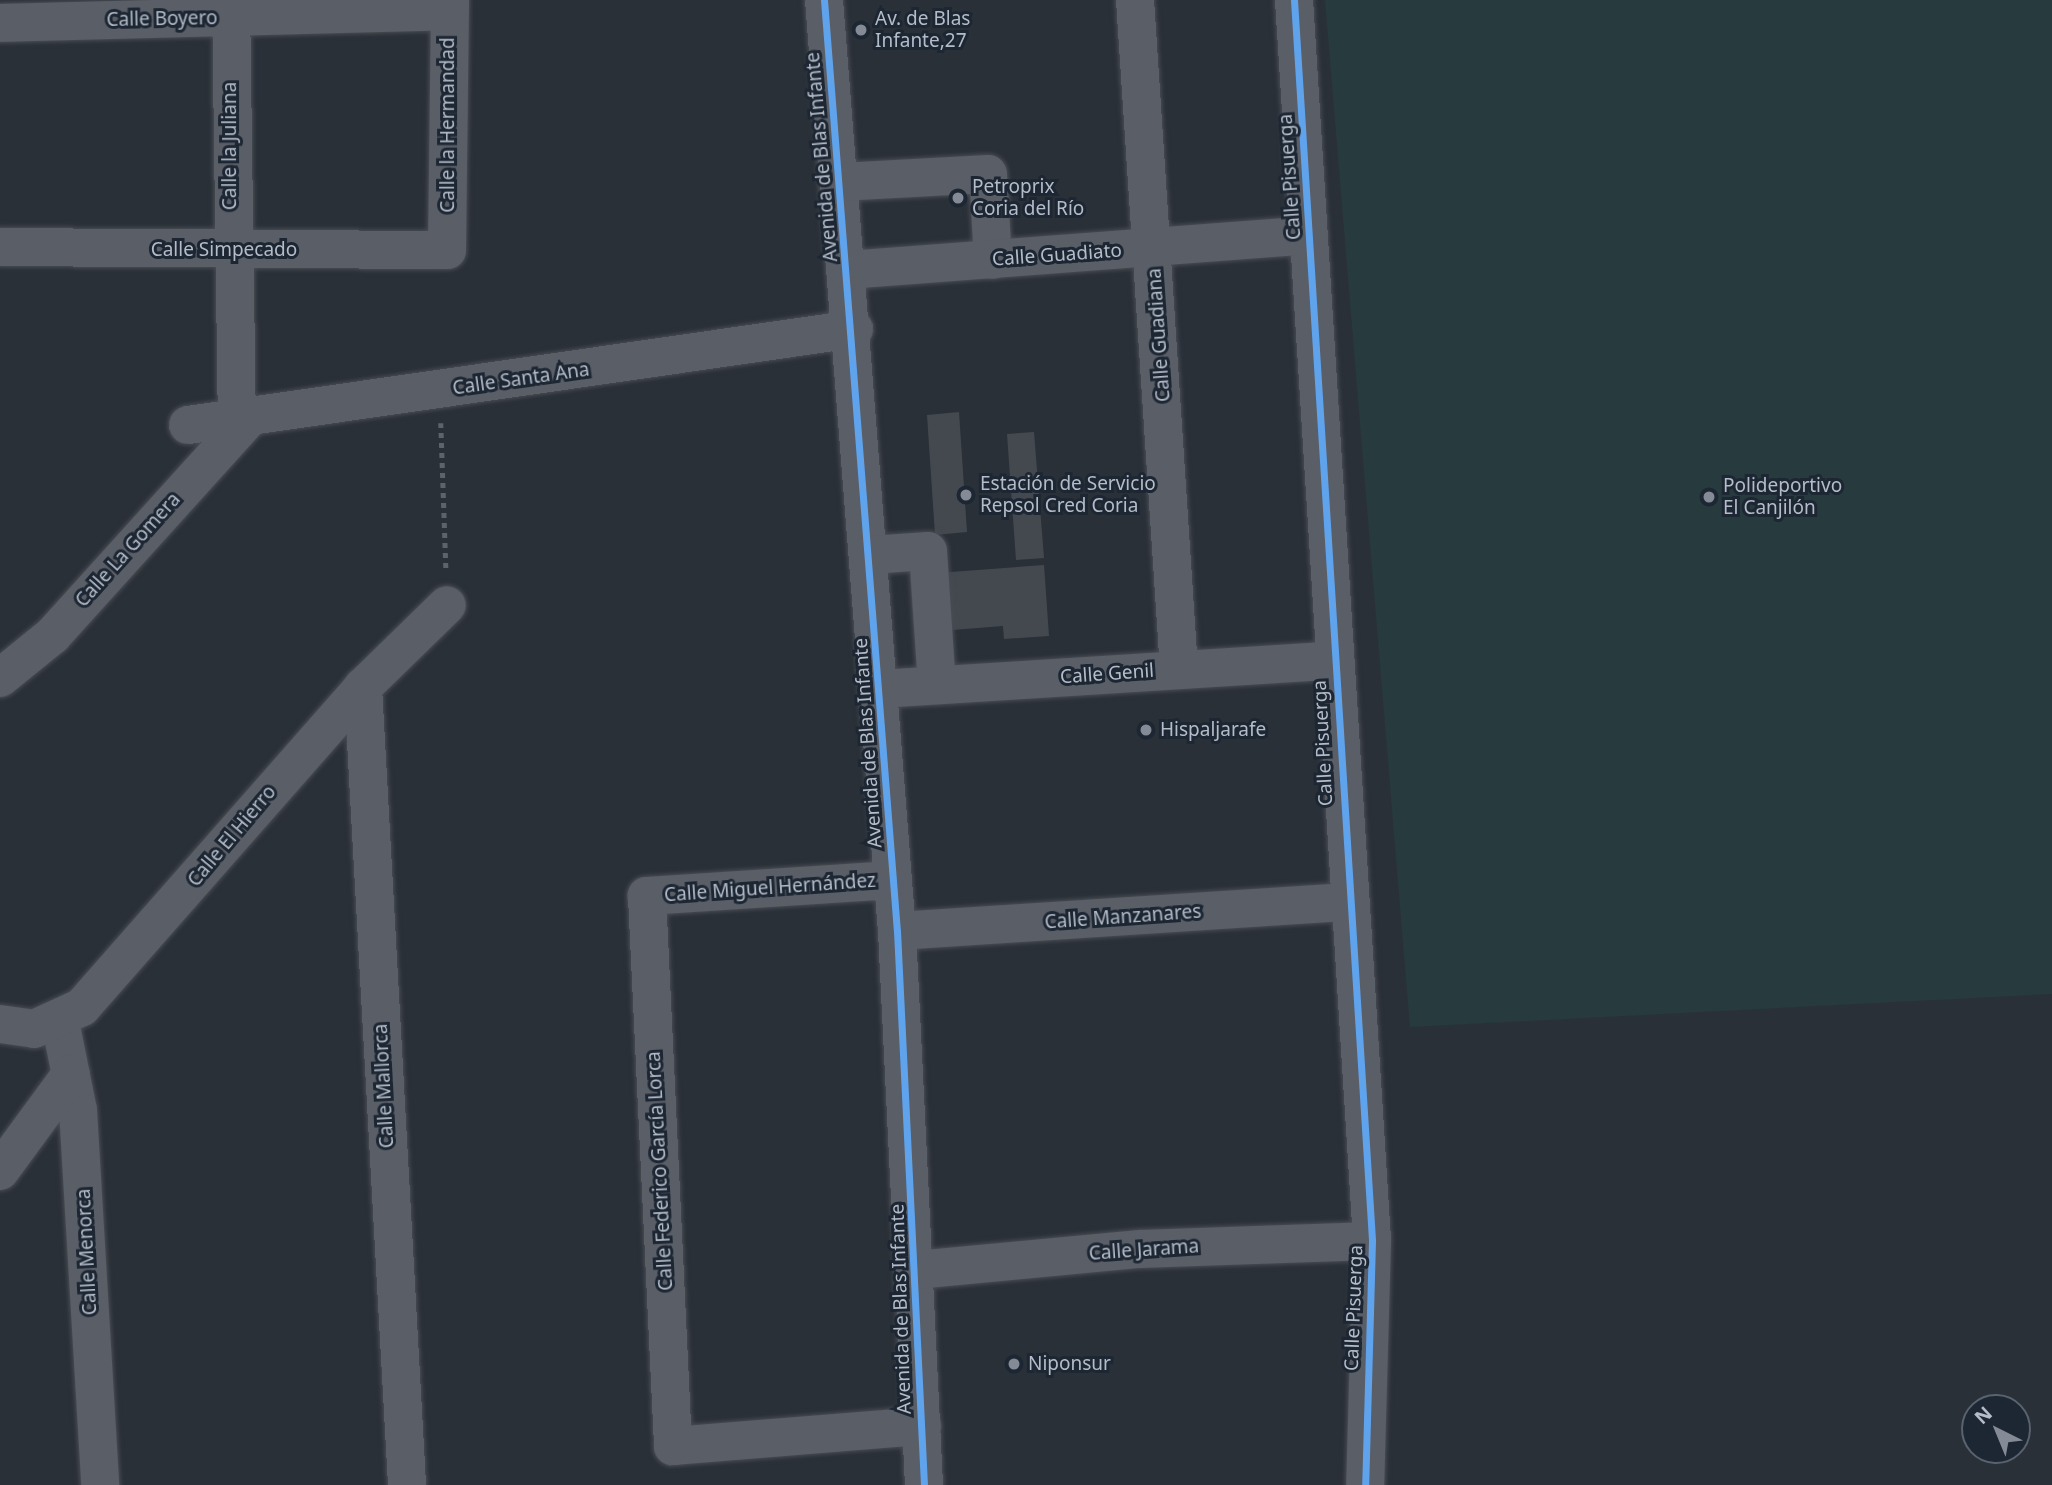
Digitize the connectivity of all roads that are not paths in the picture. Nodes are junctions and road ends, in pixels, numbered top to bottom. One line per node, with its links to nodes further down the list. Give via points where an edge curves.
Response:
1 (824, 0): 7 (street, Avenida de Blas Infante)
2 (1135, 0): 10 (street, Calle Guadiana)
3 (1294, 0): 8 (street, Calle Pisuerga)
4 (449, 6): 5 (street, Calle Boyero); 11 (street, Calle la Hermandad)
5 (231, 9): 6 (street, Calle Boyero); 12 (street, Calle la Juliana)
6 (0, 23)
7 (840, 182): 13 (street, via 988,174); 14 (street, Avenida de Blas Infante)
8 (1309, 234): 10 (street, Calle Guadiato); 20 (street, Calle Pisuerga)
9 (0, 247): 12 (street, Calle Simpecado)
10 (1153, 248): 13 (street, Calle Guadiato); 21 (street, Calle Guadiana)
11 (447, 250): 12 (street, Calle Simpecado)
12 (230, 251): 16 (street, Calle la Juliana)
13 (993, 260): 14 (street, Calle Guadiato)
14 (847, 271): 15 (street, Avenida de Blas Infante)
15 (854, 329): 16 (street, Calle Santa Ana); 18 (street, Avenida de Blas Infante)
16 (244, 417): 17 (street, Calle Santa Ana); 22 (street, Calle La Gomera, via 52,635)
17 (188, 425)
18 (870, 555): 23 (street, via 928,551); 25 (street, Avenida de Blas Infante)
19 (447, 605): 24 (street, Calle El Hierro)
20 (1334, 660): 21 (street, Calle Genil); 28 (street, Calle Pisuerga)
21 (1180, 670): 23 (street, Calle Genil)
22 (0, 678)
23 (937, 685): 25 (street, Calle Genil)
24 (363, 687): 30 (street, Calle El Hierro, via 113,977); 38 (street, Calle Mallorca)
25 (879, 689): 26 (street, Avenida de Blas Infante)
26 (893, 880): 27 (street, Calle Miguel Hernández); 29 (street, Avenida de Blas Infante)
27 (647, 896): 36 (street, Calle Federico García Lorca, via 673,1446)
28 (1348, 902): 29 (street, Calle Manzanares); 34 (street, Calle Pisuerga)
29 (897, 932): 35 (street, Avenida de Blas Infante)
30 (60, 1021): 31 (street, Calle El Hierro, via 34,1029); 32 (street, Calle Menorca)
31 (0, 1024)
32 (71, 1074): 33 (street); 37 (street, Calle Menorca, via 82,1158)
33 (0, 1171)
34 (1372, 1241): 35 (street, Calle Jarama, via 1140,1248); 40 (street, Calle Pisuerga)
35 (916, 1270): 36 (street, Avenida de Blas Infante)
36 (922, 1426): 39 (street, Avenida de Blas Infante)
37 (100, 1485)
38 (407, 1485)
39 (924, 1485)
40 (1365, 1485)

